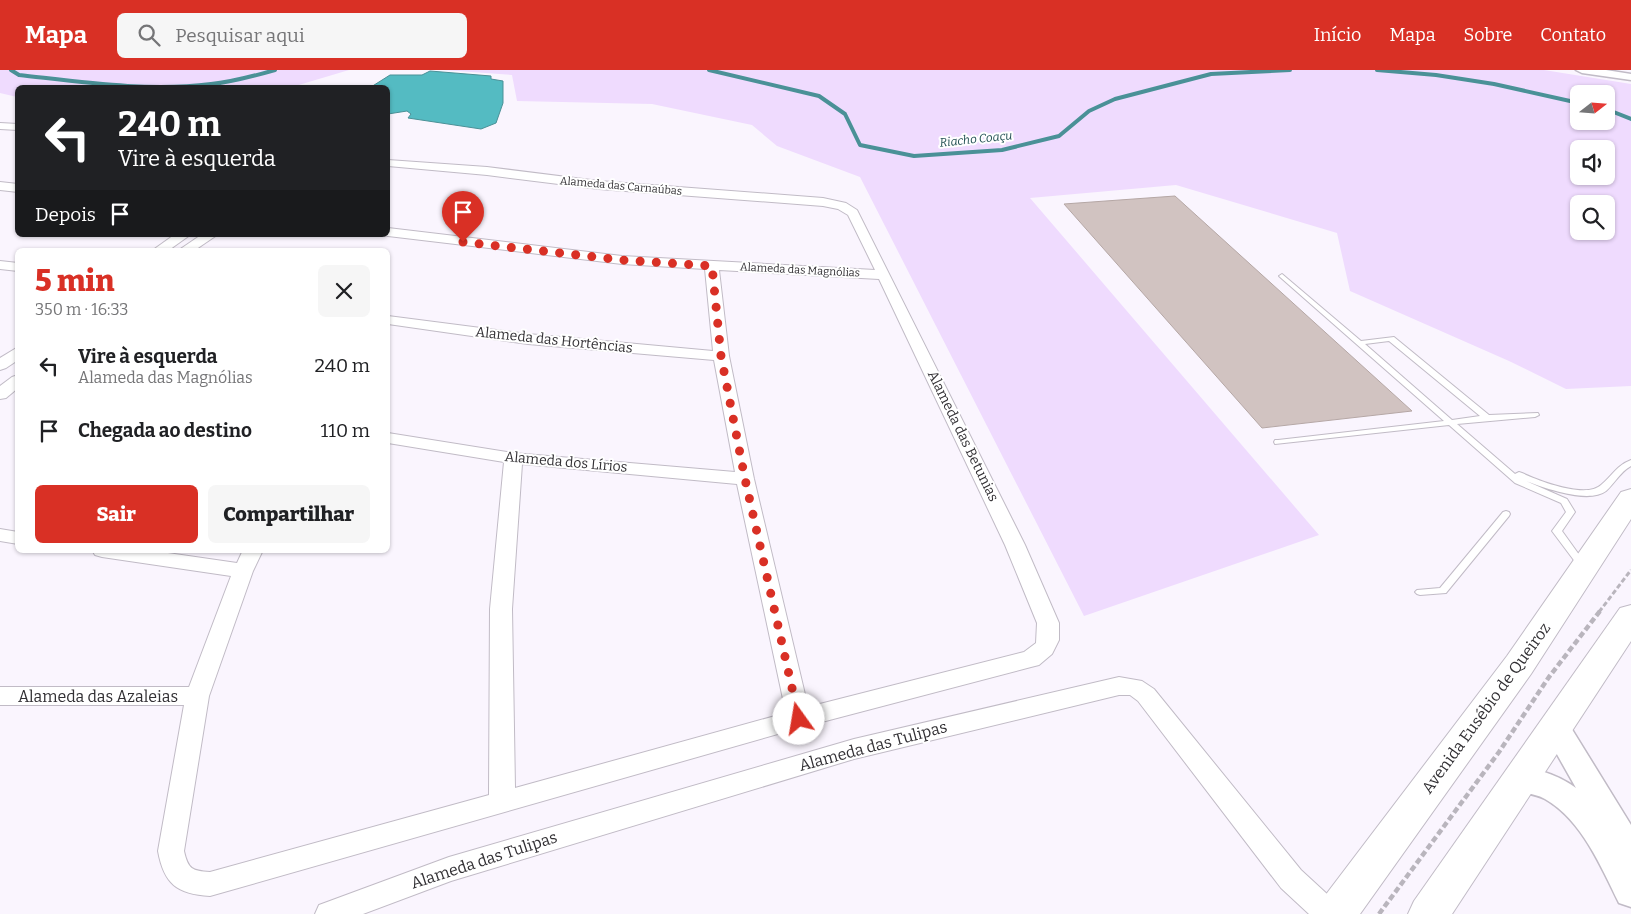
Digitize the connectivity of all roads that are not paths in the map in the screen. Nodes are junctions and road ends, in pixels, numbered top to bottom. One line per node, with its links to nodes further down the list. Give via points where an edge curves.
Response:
1 (1582, 70): 2 (street)
2 (1631, 77)
3 (0, 126): 4 (street)
4 (15, 127)
5 (390, 163): 8 (street, Alameda das Carnaúbas, via 487,171 599,186 830,203 847,207)
6 (0, 186): 7 (street)
7 (15, 188)
8 (853, 213): 17 (street, Alameda das Betunias)
9 (390, 232): 15 (street, Alameda das Magnólias, via 622,260)
10 (180, 237): 12 (street)
11 (207, 237): 13 (street)
12 (163, 248)
13 (189, 248)
14 (0, 265): 16 (street)
15 (712, 266): 17 (street, Alameda das Magnólias); 22 (street)
16 (15, 267)
17 (884, 275): 47 (street, Alameda das Betunias, via 1015,545 1048,623 1049,634 1042,653 1031,659)
18 (1282, 276): 20 (lane)
19 (390, 320): 22 (street, Alameda das Hortências, via 528,339)
20 (1359, 343): 27 (lane, via 1391,339); 28 (lane)
21 (15, 354): 23 (street)
22 (721, 356): 34 (street)
23 (0, 365)
24 (15, 382): 25 (street)
25 (0, 394)
26 (1535, 415): 27 (lane)
27 (1487, 418): 28 (lane)
28 (1450, 422): 30 (lane); 32 (lane)
29 (390, 438): 31 (street, Alameda dos Lírios)
30 (1278, 442)
31 (513, 458): 34 (street, Alameda dos Lírios); 50 (street, via 501,609)
32 (1496, 462): 33 (lane, via 1523,477 1587,493 1600,490 1621,467); 41 (lane, via 1518,481 1564,501 1571,512 1557,531)
33 (1631, 463)
34 (745, 479): 47 (street)
35 (1631, 498): 41 (highway, Avenida Eusébio de Queiroz)
36 (1506, 514): 42 (lane, via 1443,591)
37 (0, 535): 38 (street)
38 (15, 538)
39 (146, 553): 40 (street)
40 (248, 560): 46 (street)
41 (1584, 568): 44 (highway, Avenida Eusébio de Queiroz)
42 (1420, 592)
43 (1631, 616): 44 (highway, Avenida Eusébio de Queiroz)
44 (1549, 678): 48 (highway, Avenida Eusébio de Queiroz); 55 (highway, Avenida Eusébio de Queiroz)
45 (0, 696): 46 (street, Alameda das Azaleias)
46 (197, 696): 50 (street, via 171,851 173,866 181,877 192,883 210,884)
47 (799, 719): 50 (street)
48 (1555, 726): 49 (highway, Avenida Eusébio de Queiroz); 51 (street)
49 (1519, 780): 52 (street, via 1543,784 1572,803 1597,833); 56 (highway, Avenida Eusébio de Queiroz)
50 (502, 803)
51 (1631, 853)
52 (1631, 892)
53 (329, 914): 54 (street, Alameda das Tulipas, via 449,869 854,749 1128,686 1146,694 1291,879)
54 (1329, 914)
55 (1336, 914)
56 (1429, 914)

